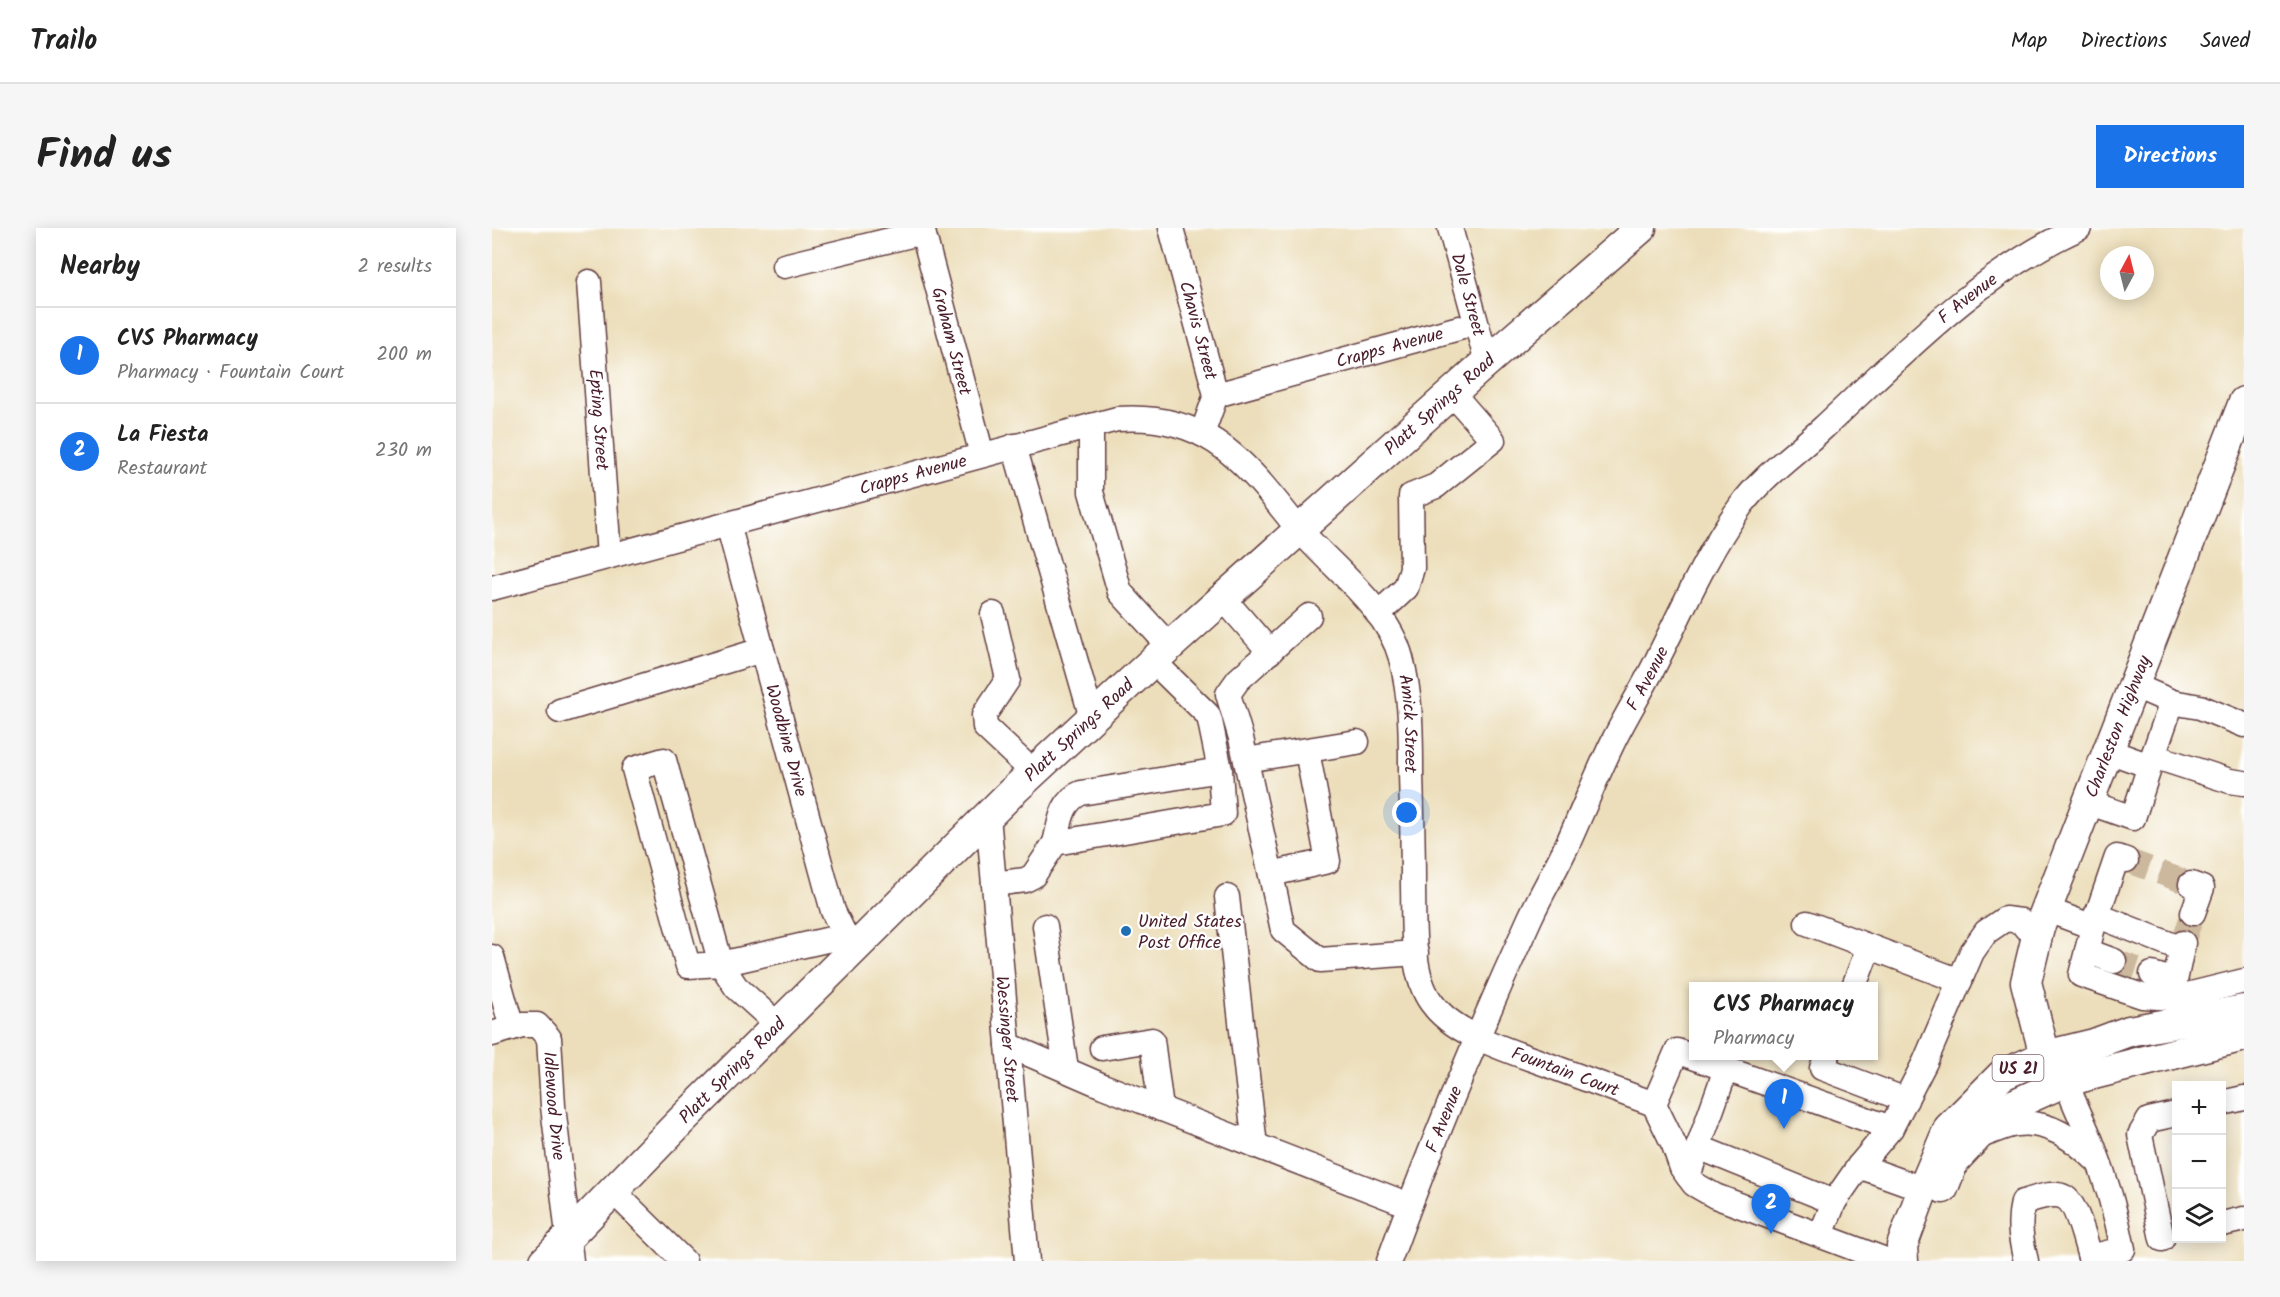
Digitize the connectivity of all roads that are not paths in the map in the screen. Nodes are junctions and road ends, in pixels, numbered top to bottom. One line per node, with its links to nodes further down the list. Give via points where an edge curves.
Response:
1 (1171, 228): 11 (street, Chavis Street)
2 (1450, 228): 9 (street, Dale Street)
3 (1641, 228): 9 (main road, Platt Springs Road)
4 (2079, 228): 71 (street, F Avenue, via 2043,245 1980,288 1763,480 1740,506 1710,555 1614,741)
5 (922, 230): 6 (street); 17 (street, Graham Street)
6 (784, 266)
7 (589, 282): 20 (street, Epting Street)
8 (1459, 328): 11 (street, Crapps Avenue)
9 (1487, 362): 10 (main road, Platt Springs Road)
10 (1452, 393): 19 (main road, Platt Springs Road); 24 (street, via 1493,440 1436,486 1411,495 1412,568 1406,588)
11 (1216, 395): 14 (street, Chavis Street)
12 (2244, 402): 16 (main road, Charleston Highway)
13 (1091, 426): 14 (street, Crapps Avenue, via 1117,419 1150,418); 15 (street, Crapps Avenue); 28 (street, via 1091,492 1120,591)
14 (1202, 434): 19 (street, Crapps Avenue, via 1256,476)
15 (1014, 446): 17 (street, Crapps Avenue); 32 (street)
16 (2236, 448): 29 (main road, Charleston Highway)
17 (982, 455): 18 (street, Crapps Avenue)
18 (729, 524): 20 (street, Crapps Avenue); 26 (street, Woodbine Drive)
19 (1299, 530): 22 (main road, Platt Springs Road); 24 (street, Amick Street)
20 (609, 556): 21 (street, Crapps Avenue)
21 (492, 588)
22 (1222, 598): 27 (street); 28 (main road, Platt Springs Road)
23 (993, 614): 40 (street, via 1008,679 984,715 985,727)
24 (1378, 614): 58 (street, Amick Street, via 1401,657 1411,722)
25 (1309, 616): 27 (street)
26 (762, 650): 31 (street); 55 (street, Woodbine Drive, via 833,911)
27 (1270, 651): 37 (street, via 1228,694)
28 (1161, 653): 32 (main road, Platt Springs Road); 39 (street, via 1208,715)
29 (2133, 685): 30 (street); 36 (main road, Charleston Highway)
30 (2172, 702): 33 (street, via 2200,707); 38 (street)
31 (560, 711)
32 (1092, 718): 40 (main road, Platt Springs Road)
33 (2244, 725)
34 (1357, 742): 35 (street)
35 (1307, 751): 37 (street); 46 (street, via 1328,861)
36 (2108, 751): 38 (street); 42 (main road, Charleston Highway)
37 (1246, 760): 46 (street)
38 (2151, 761): 41 (street); 42 (street, via 2133,818)
39 (1220, 770): 44 (street, via 1074,796 1064,809); 44 (street, via 1224,811 1220,816)
40 (1033, 772): 43 (main road, Platt Springs Road)
41 (2244, 783)
42 (2088, 802): 52 (main road, Charleston Highway)
43 (988, 816): 47 (street, Wessinger Street); 55 (main road, Platt Springs Road)
44 (1055, 843): 47 (street, via 1033,876)
45 (2126, 860): 51 (street, via 2117,857)
46 (1271, 874): 58 (street, via 1283,930 1320,960)
47 (994, 884): 72 (street, Wessinger Street)
48 (2191, 884): 50 (street, via 2202,888)
49 (1227, 897): 89 (street)
50 (2193, 913)
51 (2094, 921): 52 (street); 57 (street); 65 (street, via 2182,946)
52 (2037, 922): 62 (street, via 2020,933 2004,933 1995,926 1986,932); 74 (main road, Charleston Highway, via 2026,982 2047,1006)
53 (1807, 923): 56 (street)
54 (1045, 926): 79 (street)
55 (848, 944): 61 (street); 67 (main road, Platt Springs Road)
56 (1869, 947): 62 (street); 64 (street)
57 (2087, 951): 60 (street); 65 (street, via 2081,975)
58 (1416, 952): 71 (street, Amick Street, via 1430,1001 1442,1015)
59 (492, 957): 69 (street)
60 (2114, 961)
61 (721, 964): 61 (street, via 688,966 634,769 664,760); 67 (street, via 736,987)
62 (1960, 981): 82 (street)
63 (2244, 981): 65 (street)
64 (1856, 982)
65 (2168, 1003): 66 (main road, US 21); 68 (main road, US 21); 68 (street, via 2139,1019); 70 (main road, US 21); 80 (main road, US 21)
66 (2244, 1011)
67 (778, 1025): 95 (main road, Platt Springs Road)
68 (2140, 1029): 74 (main road, US 21)
69 (502, 1031): 102 (street, Idlewood Drive, via 537,1025 549,1038)
70 (2244, 1036)
71 (1477, 1037): 84 (street, Fountain Court); 97 (street, F Avenue)
72 (1008, 1045): 79 (street); 108 (street, Wessinger Street)
73 (1101, 1048): 85 (street, via 1152,1040)
74 (2056, 1053): 80 (main road); 94 (main road, US 21, via 2002,1075 1949,1128)
75 (1689, 1055): 84 (street, via 1677,1051)
76 (1702, 1060): 78 (street)
77 (1825, 1060): 82 (street, via 1822,1068)
78 (1726, 1069): 87 (street); 90 (street)
79 (1066, 1070): 85 (street)
80 (2066, 1081): 88 (main road, US 21, via 2002,1110); 91 (street)
81 (2244, 1098): 83 (street)
82 (1905, 1100): 87 (street)
83 (2226, 1102)
84 (1654, 1104): 93 (street)
85 (1161, 1109): 89 (street)
86 (2172, 1114): 101 (street, via 2149,1120 2140,1135)
87 (1891, 1128): 92 (street)
88 (1977, 1137): 91 (street, via 2018,1124 2045,1126 2079,1144); 112 (main road, US 21, via 1953,1161)
89 (1255, 1146): 97 (street)
90 (1698, 1147): 93 (street); 96 (street)
91 (2099, 1163): 104 (street)
92 (1859, 1166): 94 (street); 96 (street)
93 (1688, 1176): 100 (street, via 1715,1196)
94 (1923, 1189): 111 (main road, US 21, via 1902,1246)
95 (613, 1191): 102 (main road, Platt Springs Road); 107 (street)
96 (1834, 1202): 100 (street)
97 (1409, 1205): 109 (street, F Avenue)
98 (2244, 1219): 99 (street)
99 (2226, 1223)
100 (1821, 1235): 103 (street)
101 (2169, 1237): 104 (street)
102 (570, 1249): 106 (main road, Platt Springs Road)
103 (1850, 1254): 110 (street)
104 (2125, 1255): 105 (street)
105 (2090, 1259): 113 (street, via 2073,1204 2064,1196 2050,1195 2023,1202 2019,1216)
106 (545, 1261)
107 (684, 1261)
108 (1027, 1261)
109 (1389, 1261)
110 (1888, 1261)
111 (1903, 1261)
112 (1914, 1261)
113 (2026, 1261)

